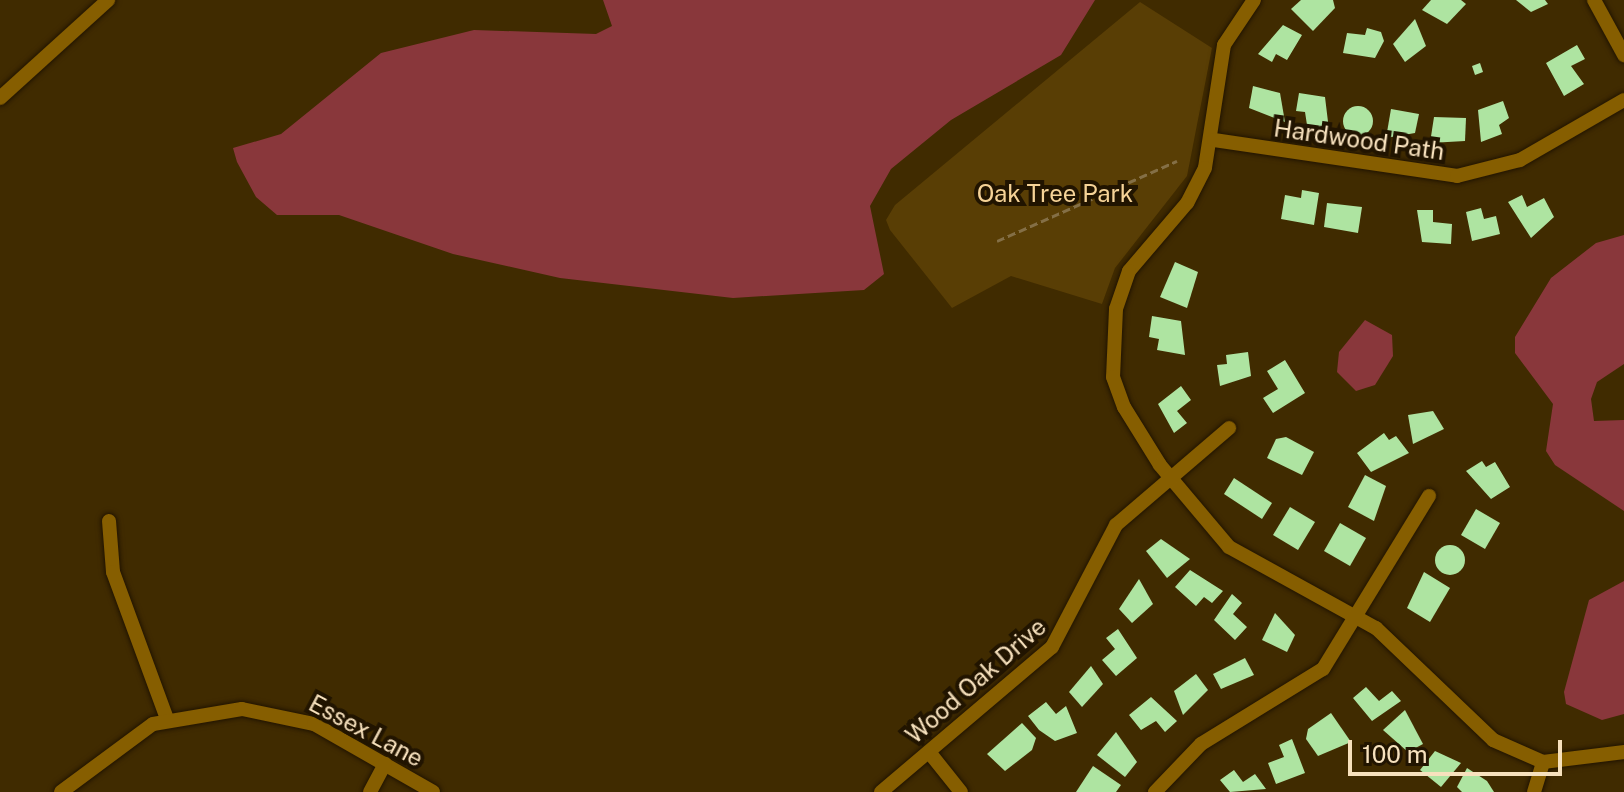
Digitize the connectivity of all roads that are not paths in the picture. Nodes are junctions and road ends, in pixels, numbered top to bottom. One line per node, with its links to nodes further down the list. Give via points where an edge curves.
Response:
1 (108, 0): 5 (street)
2 (1254, 0): 7 (street, via 1224,45)
3 (1594, 0): 4 (street)
4 (1624, 55)
5 (0, 98)
6 (1624, 100): 7 (street, Hardwood Path, via 1520,160 1457,176)
7 (1214, 140): 9 (street, via 1187,203 1129,271 1111,339 1124,407)
8 (1229, 428): 9 (street, Wood Oak Drive)
9 (1170, 479): 12 (street, via 1229,547); 14 (street, Wood Oak Drive, via 1106,539 1077,610 1052,647)
10 (1429, 496): 12 (street)
11 (109, 521): 13 (street, via 113,572)
12 (1359, 618): 16 (street, via 1407,652 1472,723); 23 (street, via 1303,687 1231,723)
13 (167, 719): 17 (street, Essex Lane, via 242,709 286,715); 18 (street, Essex Lane, via 129,737)
14 (929, 752): 21 (street, Wood Oak Drive); 22 (street)
15 (1624, 752): 16 (street)
16 (1543, 762): 24 (street)
17 (385, 764): 19 (street); 20 (street, Essex Lane)
18 (61, 792)
19 (370, 792)
20 (433, 792)
21 (881, 792)
22 (961, 792)
23 (1155, 792)
24 (1534, 792)

